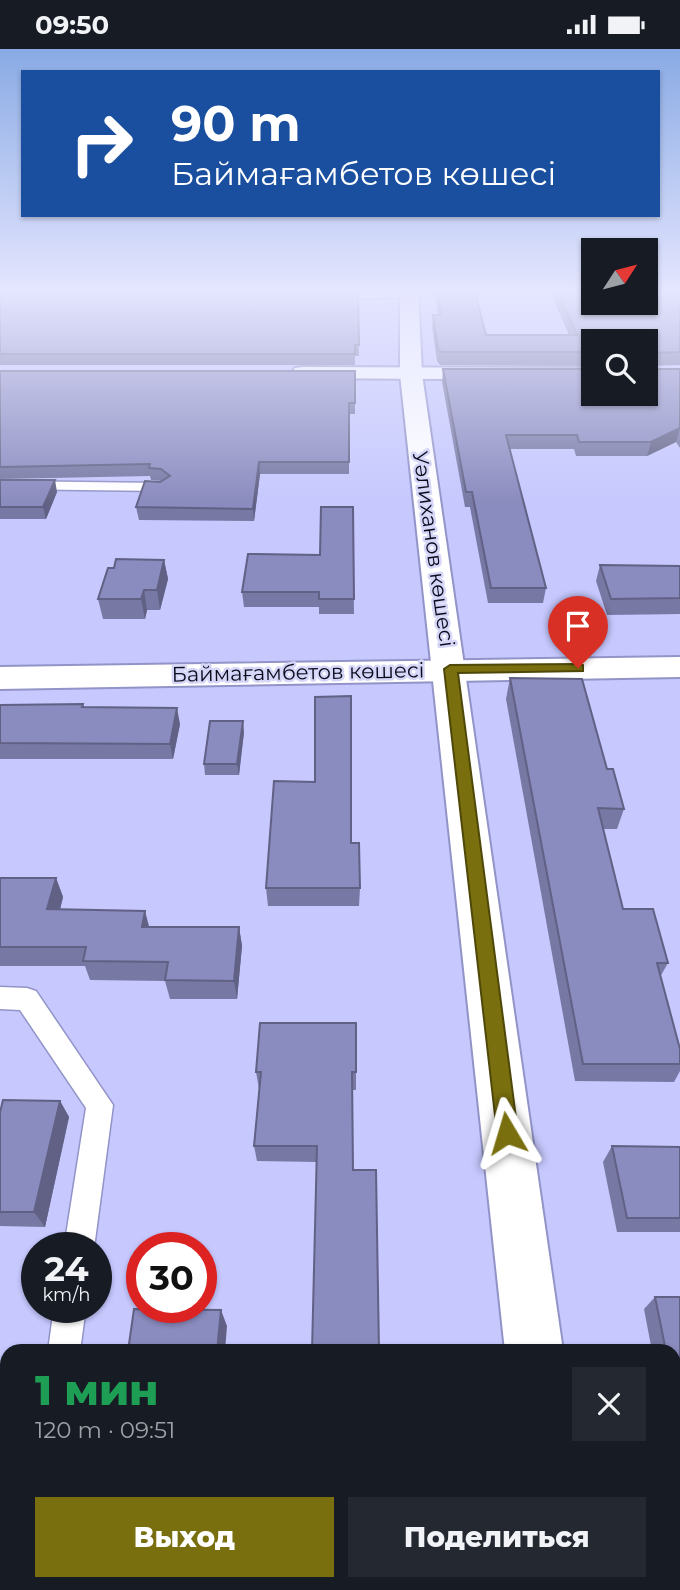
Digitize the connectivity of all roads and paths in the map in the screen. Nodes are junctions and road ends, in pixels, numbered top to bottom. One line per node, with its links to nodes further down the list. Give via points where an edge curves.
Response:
1 (411, 361): 3 (street, Уәлиханов көшесі)
2 (288, 373): 3 (street)
3 (411, 374): 4 (street); 8 (street, Уәлиханов көшесі)
4 (581, 374)
5 (0, 485): 6 (lane)
6 (162, 487)
7 (680, 667): 8 (street, Баймағамбетов көшесі)
8 (450, 669): 9 (street, Баймағамбетов көшесі); 14 (street, Уәлиханов көшесі)
9 (0, 678)
10 (0, 998): 11 (lane, via 27,999 100,1105)
11 (81, 1232)
12 (68, 1323): 13 (lane)
13 (65, 1344)
14 (533, 1344)

